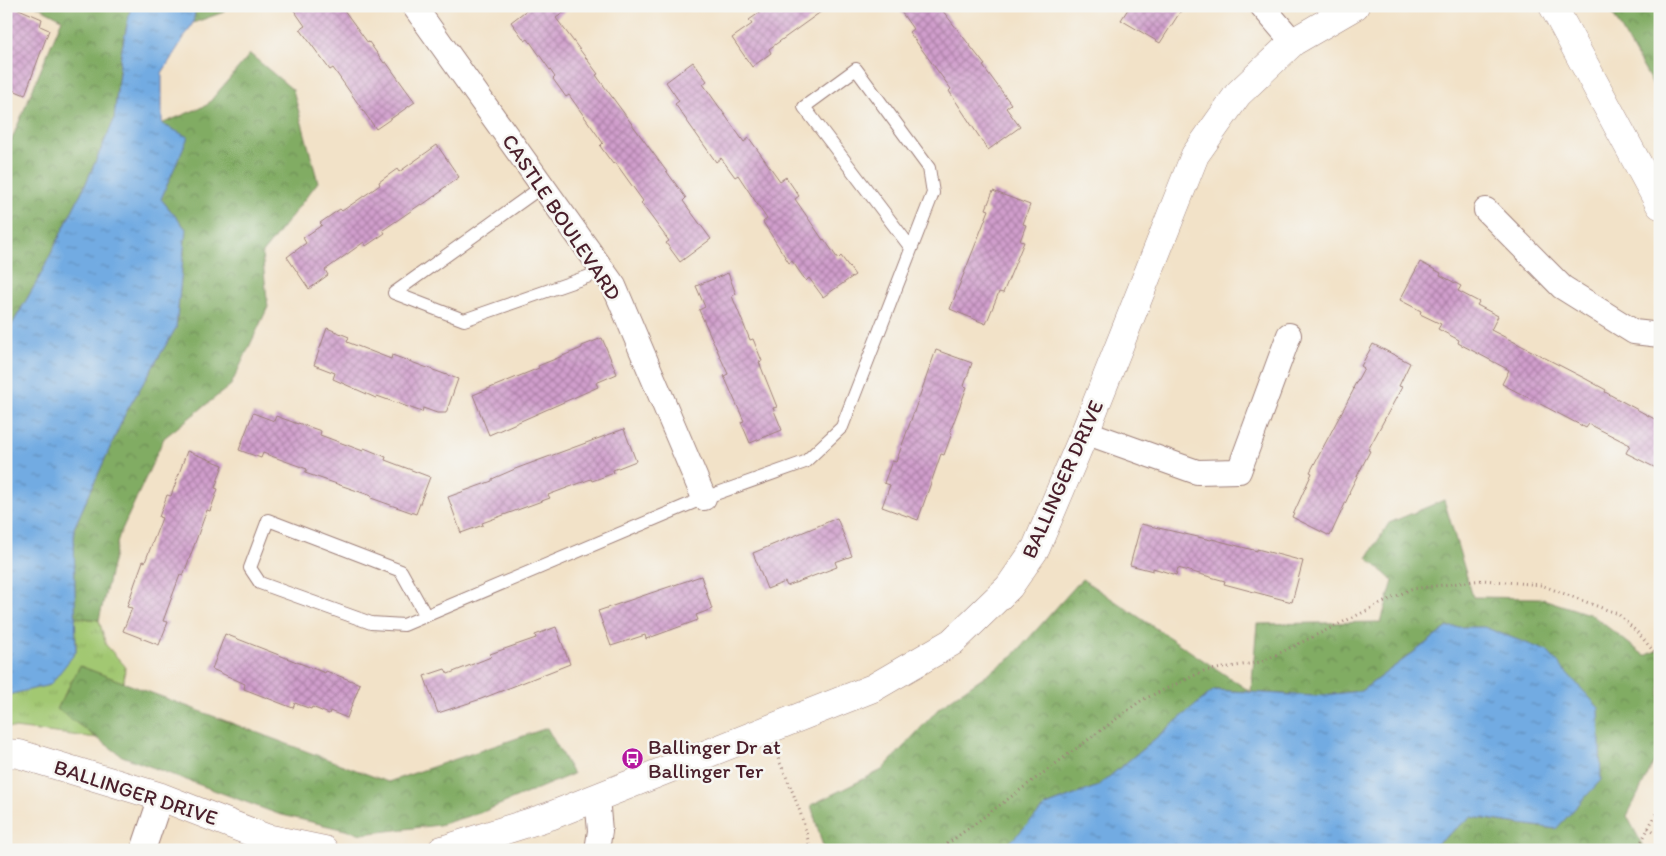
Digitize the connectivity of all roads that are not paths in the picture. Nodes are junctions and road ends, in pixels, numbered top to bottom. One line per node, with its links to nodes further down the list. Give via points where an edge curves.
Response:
1 (414, 6): 6 (street, CASTLE BOULEVARD)
2 (1262, 6): 5 (street)
3 (1355, 6): 5 (street, BALLINGER DRIVE)
4 (1553, 6): 7 (street)
5 (1293, 42): 13 (street, BALLINGER DRIVE, via 1238,94 1195,155)
6 (543, 186): 10 (street, CASTLE BOULEVARD); 10 (lane, via 394,293 464,320)
7 (1660, 205)
8 (1486, 210): 12 (street, via 1562,287 1634,332)
9 (911, 248): 9 (lane, via 933,193 929,168 856,69 804,107); 14 (lane, via 842,427 805,462)
10 (604, 271): 14 (street, CASTLE BOULEVARD, via 614,286)
11 (1289, 335): 13 (street, via 1239,471 1197,472)
12 (1660, 335)
13 (1085, 432): 18 (street, BALLINGER DRIVE, via 1036,548 1009,587 952,642 873,688)
14 (704, 498): 15 (lane)
15 (426, 616): 15 (lane, via 401,571 268,520 250,568 260,583 371,623 404,625)
16 (6, 753): 17 (street, BALLINGER DRIVE, via 19,754)
17 (161, 796): 19 (street); 20 (street, BALLINGER DRIVE, via 266,838)
18 (598, 798): 21 (street, BALLINGER DRIVE); 22 (street, via 600,831)
19 (143, 850)
20 (324, 850)
21 (442, 850)
22 (597, 850)

